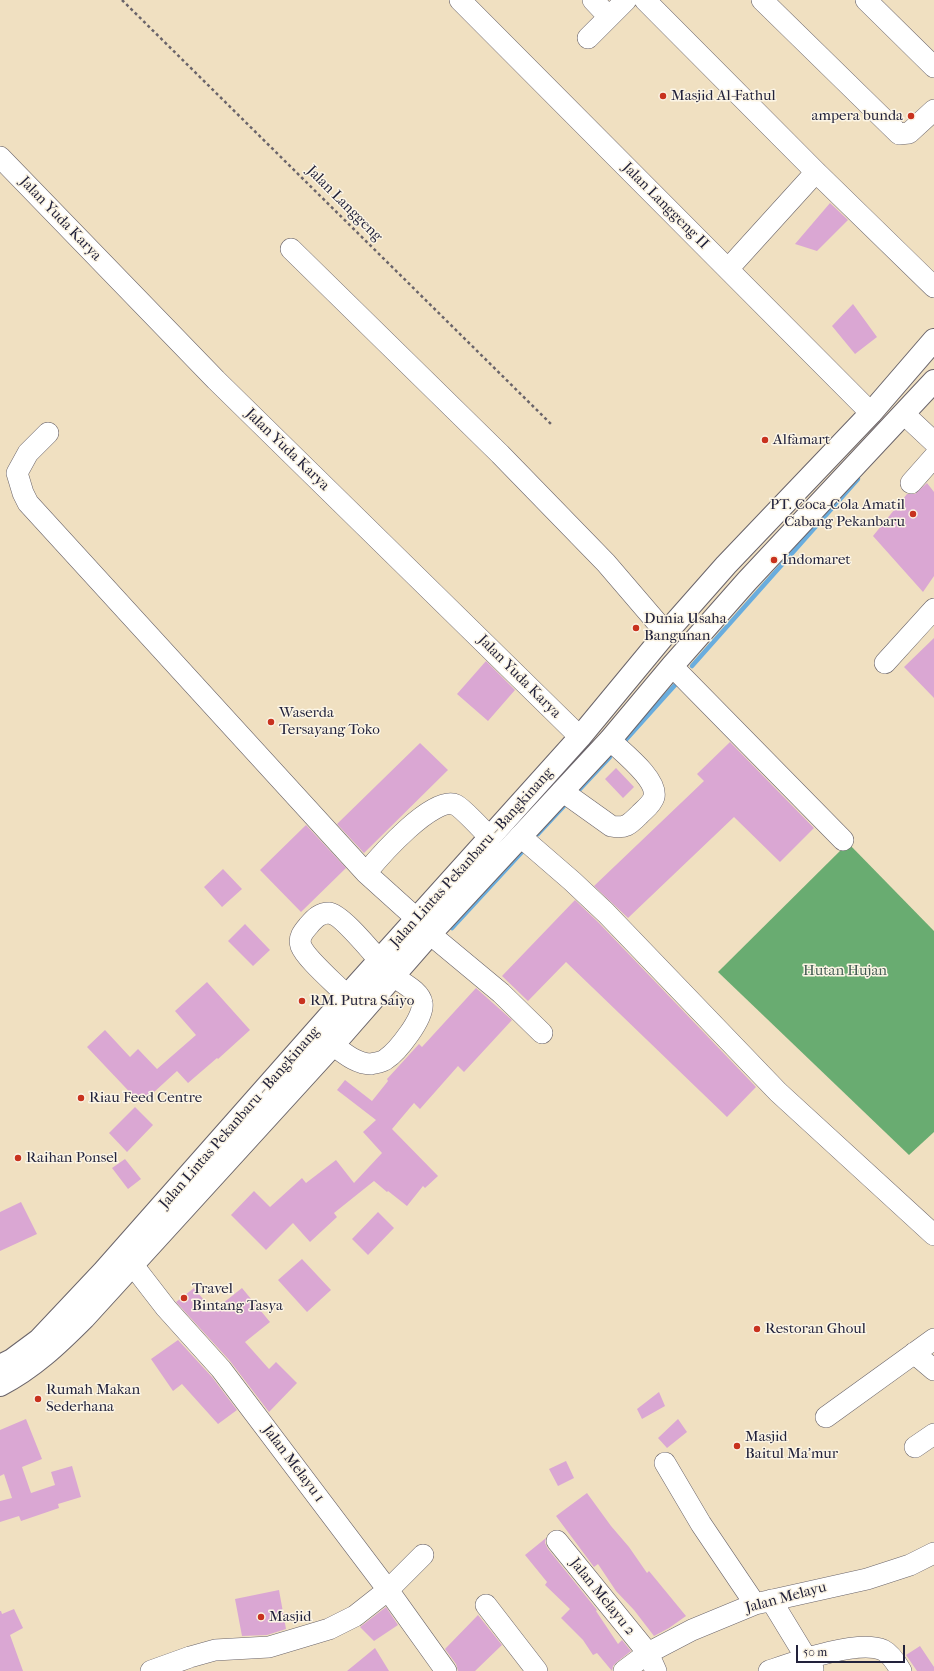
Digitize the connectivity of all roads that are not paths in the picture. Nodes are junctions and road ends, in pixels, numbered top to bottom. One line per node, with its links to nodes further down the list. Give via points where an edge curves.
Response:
1 (460, 0): 14 (street, Jalan Langgeng II)
2 (593, 0): 7 (street)
3 (626, 0): 7 (street)
4 (644, 0): 12 (street)
5 (762, 0): 10 (street, via 899,134 909,133)
6 (866, 0): 9 (street)
7 (609, 17): 8 (street)
8 (588, 38)
9 (934, 67)
10 (934, 110)
11 (0, 157): 30 (street, Jalan Yuda Karya, via 216,380)
12 (816, 172): 14 (street); 15 (street)
13 (291, 250): 27 (street, via 500,454 606,563)
14 (728, 268): 18 (street, Jalan Langgeng II)
15 (934, 287)
16 (934, 340): 18 (highway, Jalan Lintas Pekanbaru - Bangkinang)
17 (934, 381): 19 (highway, Jalan Lintas Pekanbaru - Bangkinang)
18 (871, 413): 24 (highway, Jalan Lintas Pekanbaru - Bangkinang)
19 (904, 414): 21 (street); 25 (highway, Jalan Lintas Pekanbaru - Bangkinang)
20 (48, 433): 36 (street, via 28,453 17,473 28,503)
21 (934, 442)
22 (934, 457): 23 (street)
23 (911, 483)
24 (726, 565): 25 (highway); 27 (highway, Jalan Lintas Pekanbaru - Bangkinang)
25 (747, 581): 29 (highway, Jalan Lintas Pekanbaru - Bangkinang)
26 (934, 609): 28 (street)
27 (666, 633): 30 (highway, Jalan Lintas Pekanbaru - Bangkinang)
28 (885, 663)
29 (672, 666): 31 (highway, Jalan Lintas Pekanbaru - Bangkinang); 35 (street)
30 (580, 737): 34 (highway, Jalan Lintas Pekanbaru - Bangkinang)
31 (610, 740): 32 (highway, Jalan Lintas Pekanbaru - Bangkinang); 32 (street, via 649,779 654,789 651,804 629,825 611,826)
32 (562, 791): 33 (highway, Jalan Lintas Pekanbaru - Bangkinang)
33 (520, 836): 37 (highway, Jalan Lintas Pekanbaru - Bangkinang); 42 (street, via 606,913 778,1092)
34 (490, 837): 36 (street, via 456,805 446,803 432,810 396,839); 37 (highway, Jalan Lintas Pekanbaru - Bangkinang)
35 (843, 840)
36 (366, 873): 37 (street)
37 (423, 927): 38 (highway, Jalan Lintas Pekanbaru - Bangkinang); 40 (street, via 487,980)
38 (387, 968): 39 (highway, Jalan Lintas Pekanbaru - Bangkinang); 39 (street, via 340,917 330,913 318,915 303,932 300,940 302,948); 41 (highway, Jalan Lintas Pekanbaru - Bangkinang); 41 (street, via 416,993 422,1003 420,1015 412,1030 386,1060 373,1064 351,1058)
39 (347, 996): 46 (highway, Jalan Lintas Pekanbaru - Bangkinang, via 104,1271 39,1340)
40 (542, 1032)
41 (333, 1045): 43 (highway, Jalan Lintas Pekanbaru - Bangkinang)
42 (934, 1235)
43 (132, 1264): 48 (highway, Jalan Lintas Pekanbaru - Bangkinang, via 84,1318 47,1353 19,1375); 56 (street, Jalan Melayu 1, via 166,1308 221,1368)
44 (934, 1339): 45 (street)
45 (914, 1353): 47 (street); 49 (street)
46 (0, 1366)
47 (934, 1370)
48 (0, 1384)
49 (826, 1417)
50 (934, 1434): 51 (street)
51 (915, 1446)
52 (665, 1463): 57 (street, via 701,1524)
53 (557, 1541): 59 (street, Jalan Melayu 2)
54 (934, 1552): 57 (street, Jalan Melayu, via 910,1565 867,1578)
55 (424, 1555): 56 (street)
56 (388, 1590): 61 (street, via 355,1616 329,1629 270,1647 215,1650); 62 (street, Jalan Melayu 1)
57 (763, 1602): 59 (street, Jalan Melayu, via 692,1630); 60 (street)
58 (486, 1605): 63 (street)
59 (652, 1662): 64 (street, Jalan Melayu)
60 (810, 1665): 65 (street); 66 (street, via 847,1650 869,1647 884,1651)
61 (151, 1671)
62 (446, 1671)
63 (537, 1671)
64 (624, 1671)
65 (769, 1671)
66 (901, 1671)

